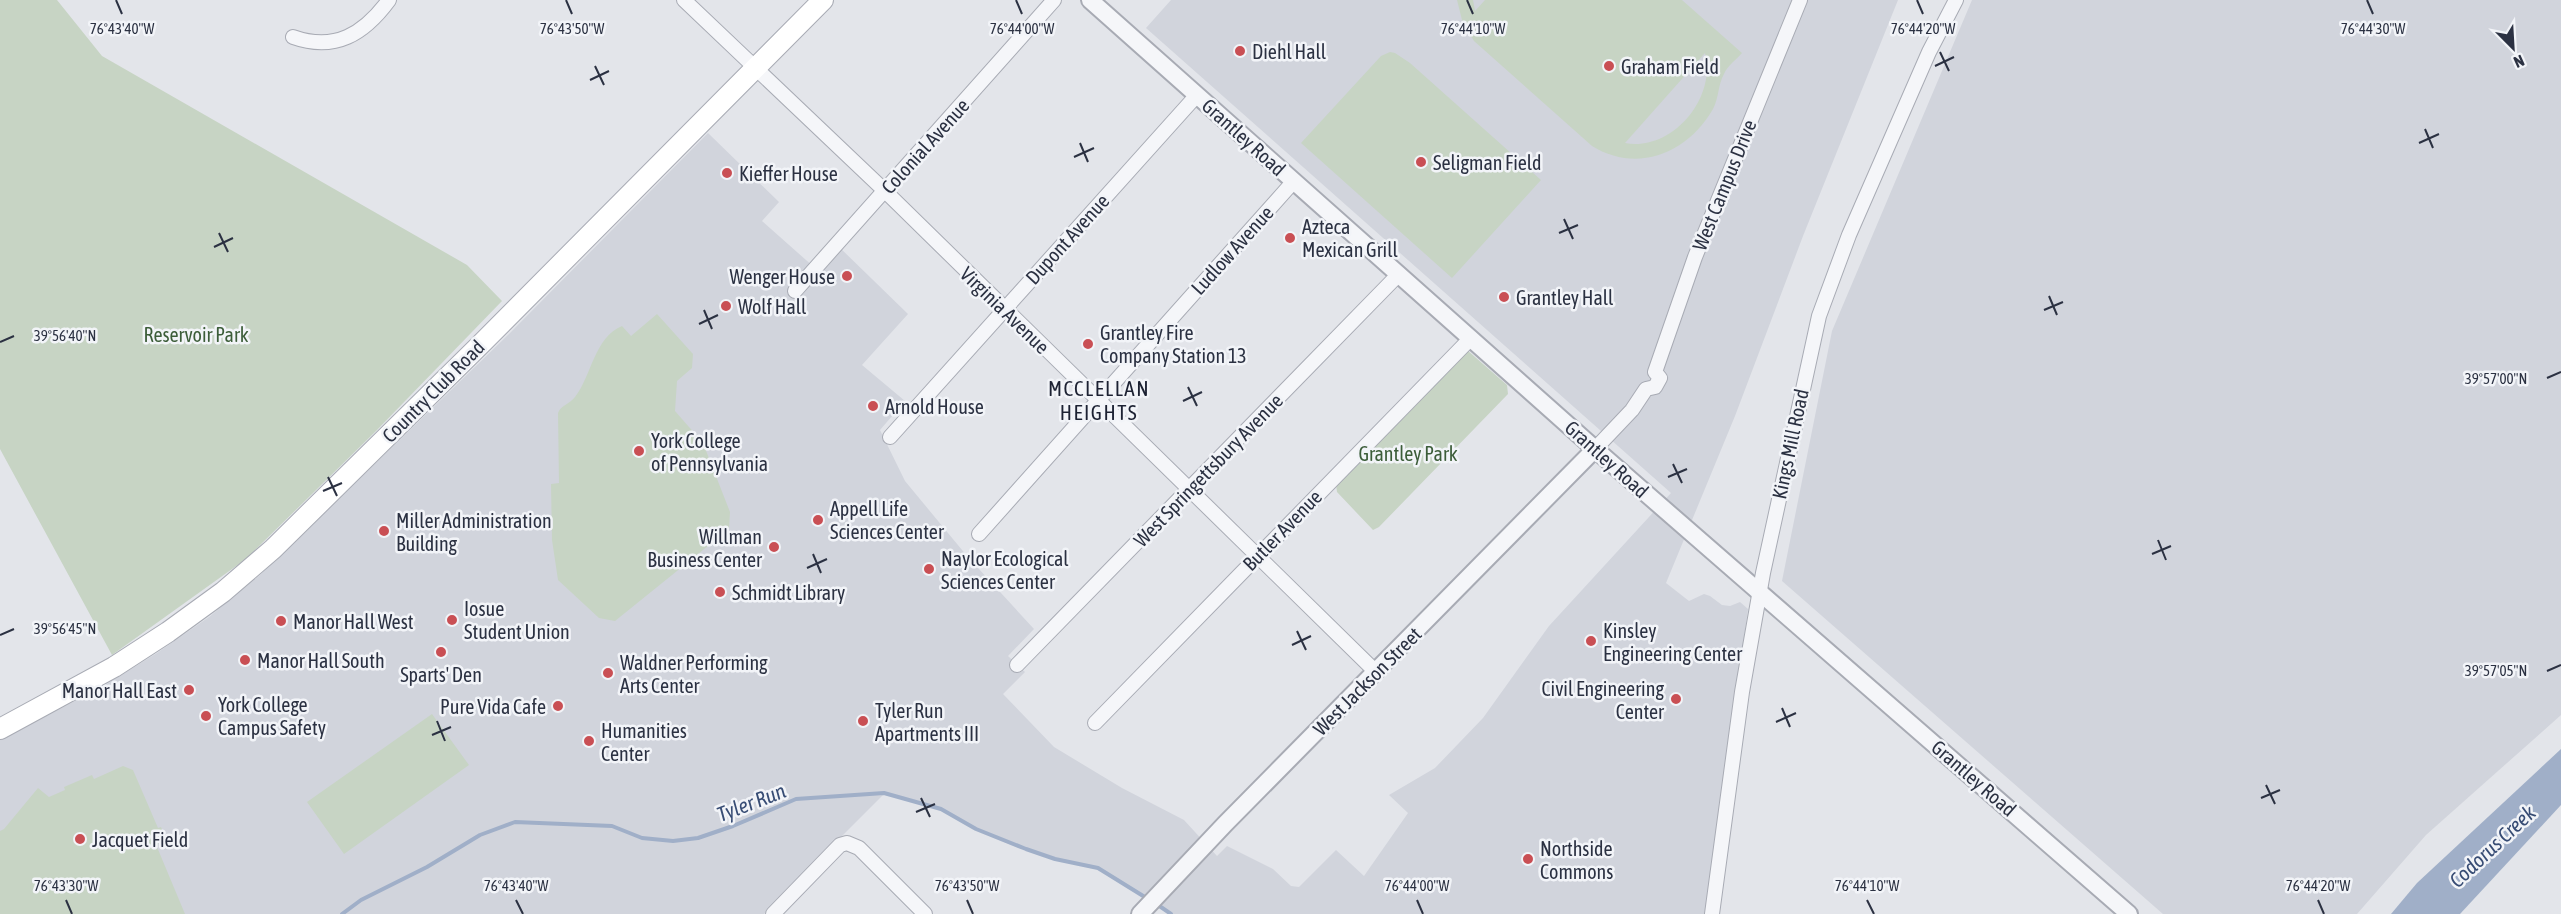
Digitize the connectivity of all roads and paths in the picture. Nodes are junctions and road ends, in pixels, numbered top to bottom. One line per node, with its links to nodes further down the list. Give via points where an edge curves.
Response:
1 (388, 0): 8 (street, via 373,21 333,42 306,42)
2 (684, 0): 9 (street, Virginia Avenue)
3 (823, 0): 9 (main road, Country Club Road)
4 (1054, 0): 12 (street, Colonial Avenue)
5 (1090, 0): 10 (street, Grantley Road)
6 (1800, 0): 19 (street, West Campus Drive, via 1699,247 1655,372 1647,374 1646,389 1632,410)
7 (1956, 0): 23 (street, Kings Mill Road, via 1929,52 1826,293)
8 (293, 37)
9 (756, 67): 12 (street, Virginia Avenue); 27 (main road, Country Club Road, via 273,549 168,632 104,673)
10 (1197, 95): 11 (street, Grantley Road); 15 (street, Dupont Avenue)
11 (1294, 181): 13 (street, Grantley Road); 17 (street, Ludlow Avenue)
12 (885, 191): 14 (street, Colonial Avenue); 15 (street, Virginia Avenue)
13 (1399, 274): 16 (street, Grantley Road); 20 (street, West Springettsbury Avenue)
14 (795, 291)
15 (1005, 310): 17 (street, Virginia Avenue); 18 (street, Dupont Avenue)
16 (1471, 338): 19 (street, Grantley Road); 22 (street, Butler Avenue)
17 (1097, 400): 20 (street, Virginia Avenue); 21 (street, Ludlow Avenue)
18 (890, 437)
19 (1595, 449): 23 (street, Grantley Road); 25 (street, West Jackson Street)
20 (1189, 489): 22 (street, Virginia Avenue); 24 (street, West Springettsbury Avenue)
21 (979, 534)
22 (1257, 556): 25 (street, Virginia Avenue); 26 (street, Butler Avenue)
23 (1760, 591): 31 (street, Kings Mill Road); 32 (street, Grantley Road)
24 (1017, 665)
25 (1376, 672): 28 (street, West Jackson Street)
26 (1095, 723)
27 (0, 729)
28 (1142, 912)
29 (773, 914): 30 (street, via 832,852 847,843 859,848)
30 (925, 914)
31 (1712, 914)
32 (2129, 914)

